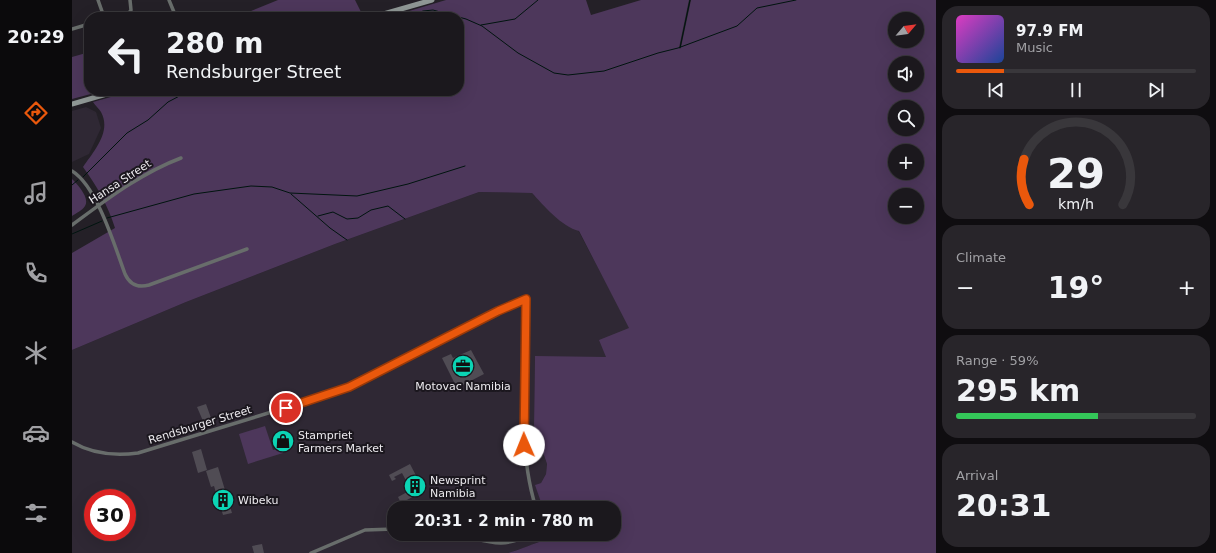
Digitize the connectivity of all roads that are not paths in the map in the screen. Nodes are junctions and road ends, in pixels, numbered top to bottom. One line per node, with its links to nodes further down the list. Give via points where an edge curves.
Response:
1 (98, 0): 5 (street)
2 (130, 0): 6 (street)
3 (169, 0): 7 (street)
4 (432, 0): 8 (main road)
5 (102, 12)
6 (130, 12)
7 (174, 12)
8 (390, 12)
9 (84, 26): 10 (street)
10 (72, 30)
11 (100, 96): 12 (main road)
12 (72, 104)
13 (181, 158): 15 (street, Hansa Street, via 154,170)
14 (72, 171): 15 (street, via 83,182)
15 (98, 206): 16 (street, Hansa Street); 17 (street, via 124,274 130,282 138,286 149,285)
16 (72, 225)
17 (247, 249)
18 (72, 442): 19 (street, Rendsburger Street, via 82,448 102,453 138,453 324,396 349,387 526,299 524,445)
19 (534, 501)
20 (387, 529): 23 (street, via 365,530)
21 (488, 541): 22 (street, via 501,544)
22 (516, 541)
23 (311, 553)

